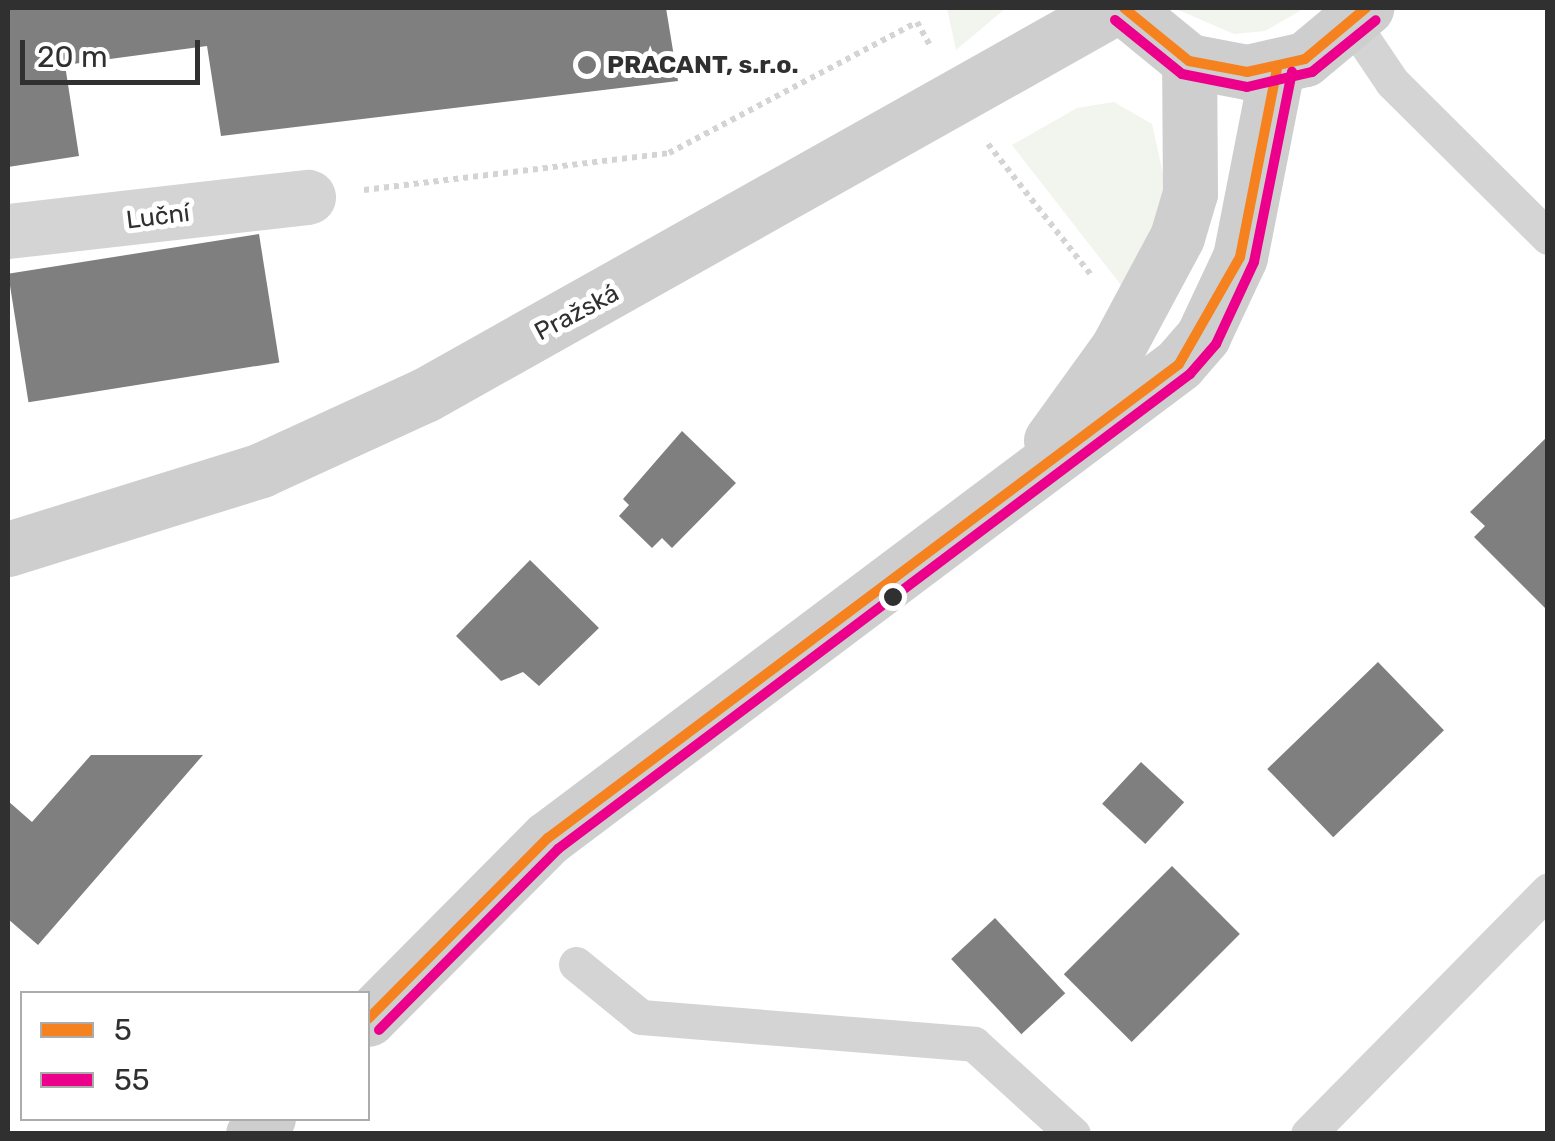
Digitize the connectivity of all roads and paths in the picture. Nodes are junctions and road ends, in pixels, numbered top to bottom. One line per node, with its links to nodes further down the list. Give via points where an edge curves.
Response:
1 (1114, 8): 6 (street, Pražská)
2 (1124, 8): 4 (street)
3 (1360, 16): 5 (street); 9 (lane, via 1392,82)
4 (1189, 60): 5 (street); 10 (street, via 1190,193)
5 (1276, 68): 11 (street, via 1240,257 1203,336 1150,388)
6 (960, 100): 7 (path, via 917,22 670,153); 10 (path, via 1018,191); 12 (street, Pražská, via 425,395 261,470)
7 (308, 197): 8 (street, Luční)
8 (8, 231)
9 (1548, 237)
10 (1134, 319): 11 (street, via 1088,394)
11 (990, 503): 15 (street, via 548,838)
12 (8, 549)
13 (1548, 891): 17 (lane)
14 (576, 964): 16 (lane, via 641,1017 974,1044)
15 (370, 1017)
16 (1073, 1134)
17 (1308, 1134)

